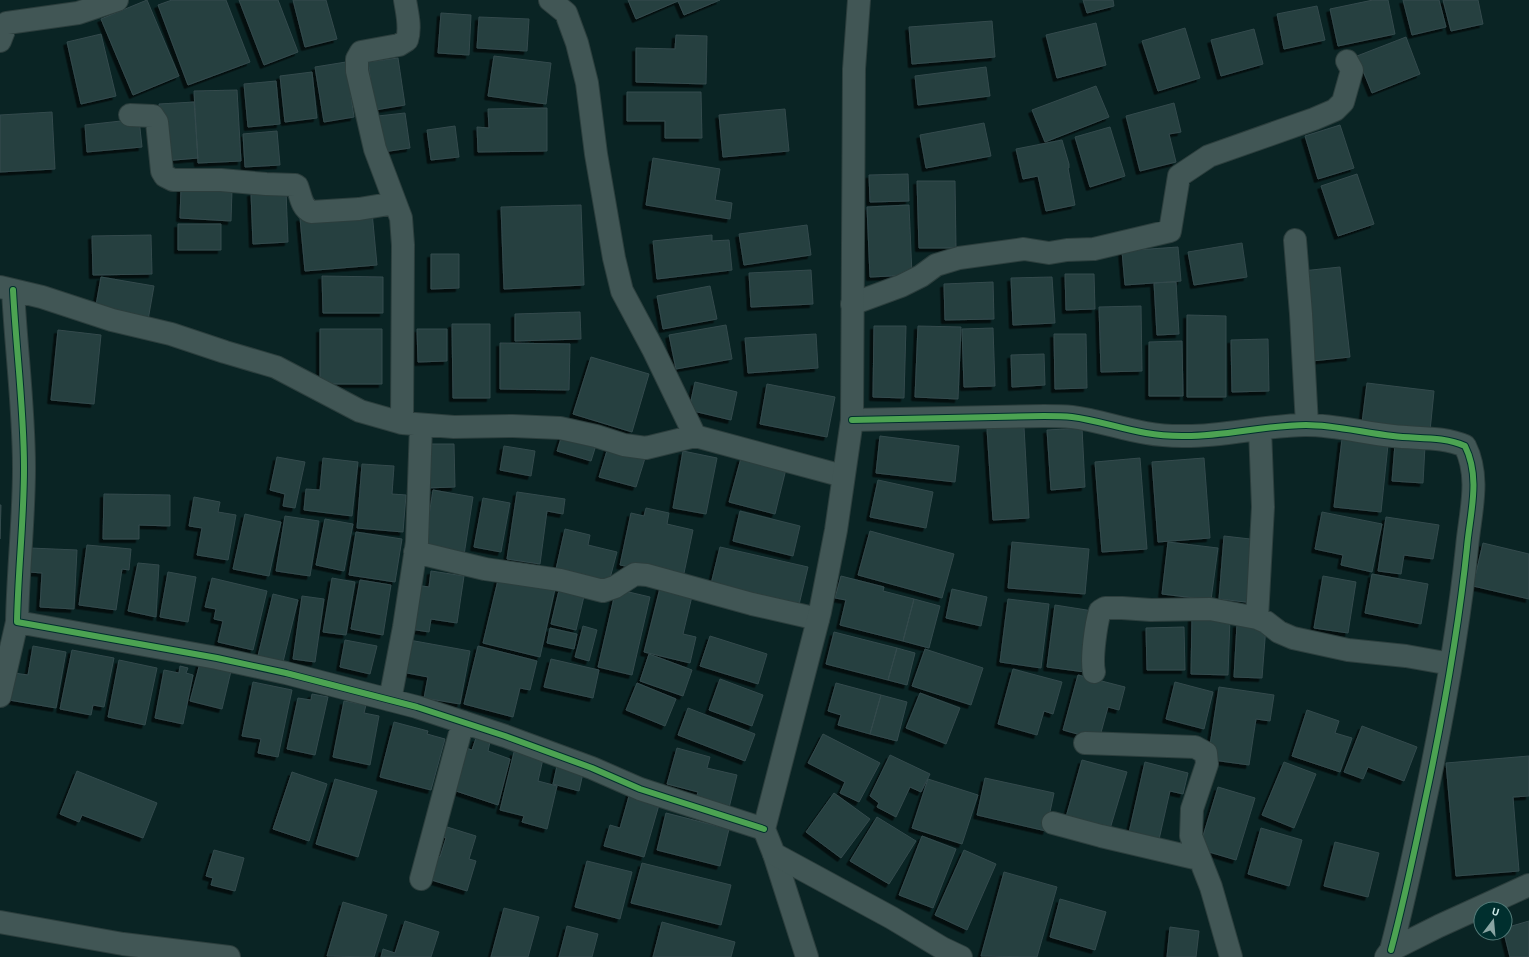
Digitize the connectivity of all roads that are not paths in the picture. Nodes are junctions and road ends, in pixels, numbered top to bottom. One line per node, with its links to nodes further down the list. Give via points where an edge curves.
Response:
1 (117, 0): 5 (street, via 78,13)
2 (405, 0): 8 (street, via 409,25 407,40 398,45 361,52 357,59 357,71 375,149)
3 (550, 0): 16 (street, via 566,13 587,83 596,154 622,291 656,354)
4 (859, 0): 11 (street, via 854,68)
5 (2, 29)
6 (1347, 61): 11 (street, via 1352,70 1343,102 1335,110 1208,156 1178,176 1170,231 1094,248 1049,253 1024,249 959,258 936,265 901,286)
7 (130, 115): 8 (street, via 153,116 157,122 162,171 173,180 295,184 303,206 311,212 359,209)
8 (395, 203): 13 (street, via 401,218)
9 (1295, 240): 14 (street)
10 (6, 288): 13 (street, via 112,320 171,334 276,367 360,411); 21 (street, via 23,404 24,469)
11 (852, 304): 12 (street)
12 (852, 420): 15 (street, via 1051,416 1086,420 1146,434 1183,436 1228,434); 17 (street)
13 (412, 424): 16 (street, via 560,428 624,445 646,448); 18 (street)
14 (1307, 425): 15 (street); 22 (street, via 1441,440 1465,446 1470,456 1474,485 1473,505)
15 (1260, 429): 19 (street, via 1263,507)
16 (695, 436): 17 (street)
17 (843, 476): 20 (street, via 836,530)
18 (415, 552): 20 (street, via 485,569 560,580 603,591 616,587 635,574 647,575); 25 (street)
19 (1257, 618): 22 (street, via 1293,638 1348,650); 23 (street, via 1210,609 1105,608 1100,611 1098,617)
20 (818, 619): 29 (street)
21 (17, 622): 24 (street); 25 (street, via 225,659)
22 (1451, 664): 35 (street, via 1419,832 1404,900)
23 (1094, 672)
24 (0, 696)
25 (390, 700): 26 (street)
26 (462, 722): 29 (street, via 592,768 640,789); 32 (street)
27 (1085, 743): 31 (street, via 1195,747 1206,753 1208,764 1192,809 1191,836)
28 (1053, 822): 31 (street)
29 (764, 829): 30 (street)
30 (774, 854): 37 (street); 38 (street)
31 (1199, 859): 39 (street, via 1211,887)
32 (421, 879)
33 (1529, 885): 35 (street)
34 (0, 922): 36 (street, via 123,944)
35 (1388, 953)
36 (230, 957)
37 (807, 957)
38 (960, 957)
39 (1231, 957)

